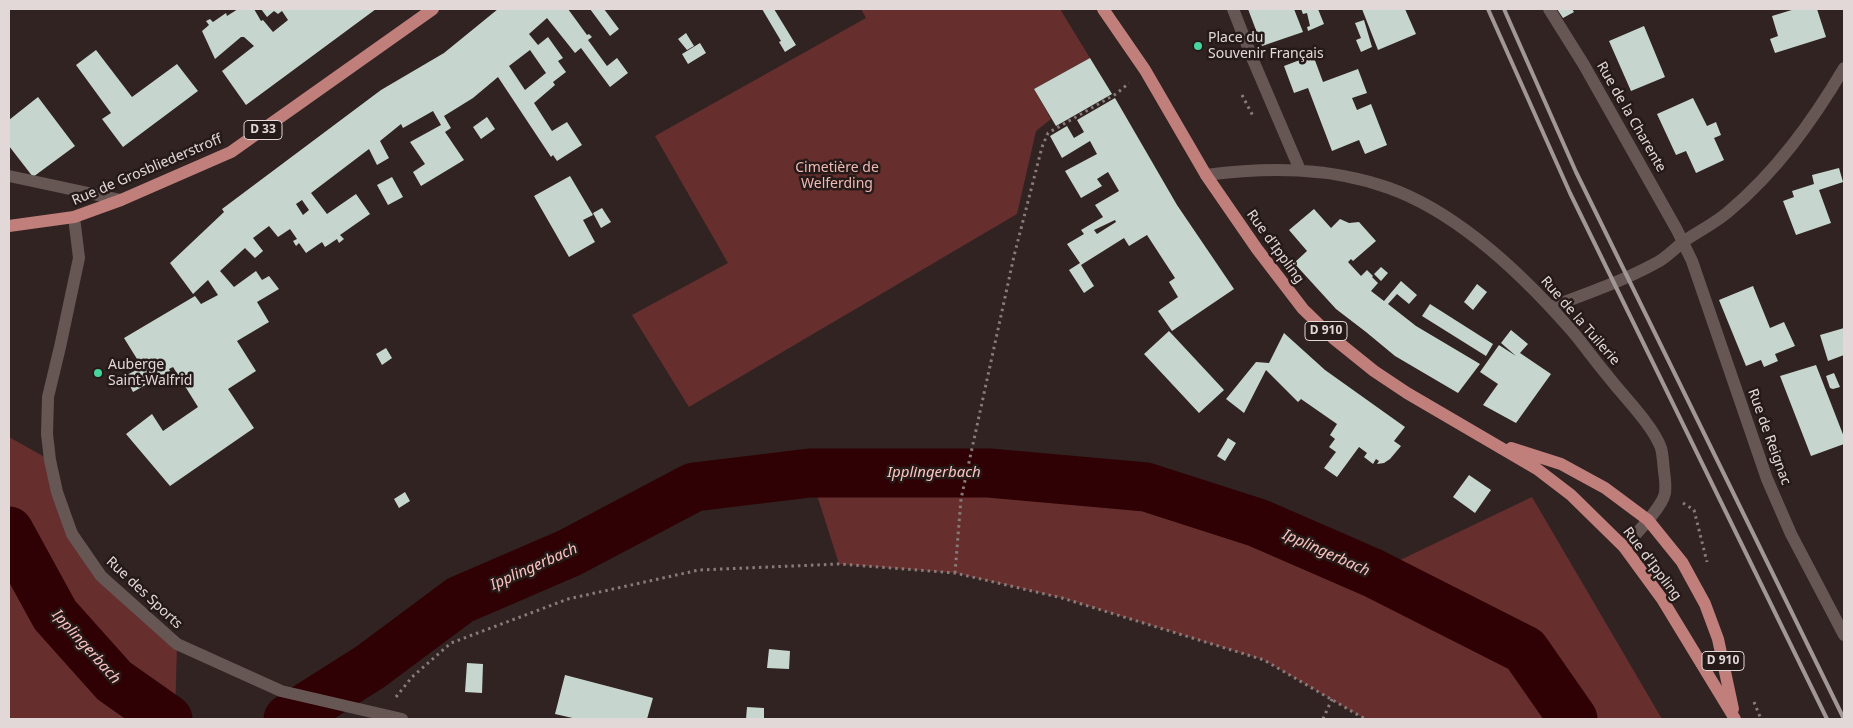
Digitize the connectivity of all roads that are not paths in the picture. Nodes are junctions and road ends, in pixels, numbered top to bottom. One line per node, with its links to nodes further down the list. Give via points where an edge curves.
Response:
1 (433, 9): 9 (main road, Rue de Grosbliederstroff / D 33, via 231,152)
2 (1103, 9): 7 (main road, Rue d'Ippling / D 910, via 1145,70)
3 (1233, 9): 6 (street)
4 (1549, 9): 12 (street, Rue de la Charente)
5 (1844, 68): 12 (street, via 1826,99 1778,163 1726,214)
6 (1300, 170): 7 (street, Rue de la Tuilerie); 13 (street, Rue de la Tuilerie, via 1360,179 1390,188 1448,217 1538,292)
7 (1206, 175): 14 (main road, Rue d'Ippling / D 910, via 1257,250 1303,309 1332,338 1407,393)
8 (9, 176): 9 (street)
9 (121, 200): 10 (main road, Rue de Grosbliederstroff / D 33)
10 (74, 218): 11 (main road, Rue de Grosbliederstroff / D 33); 18 (street, Rue des Sports, via 79,258 48,397 47,434 57,492 72,534 101,576 177,644 281,692)
11 (9, 226)
12 (1683, 242): 13 (street, via 1657,262); 17 (street, Rue de Reignac, via 1767,480 1791,534)
13 (1551, 307): 15 (street, Rue de la Tuilerie, via 1647,424 1661,448 1665,492)
14 (1488, 440): 15 (main road, Rue d'Ippling / D 910, via 1561,464 1605,488); 16 (main road, Rue d'Ippling / D 910, via 1537,469 1571,495)
15 (1648, 520): 16 (street); 19 (main road, Rue d'Ippling / D 910, via 1682,562 1705,604 1718,639)
16 (1624, 547): 19 (main road, Rue d'Ippling / D 910, via 1662,598)
17 (1844, 635)
18 (402, 719)
19 (1735, 719)

